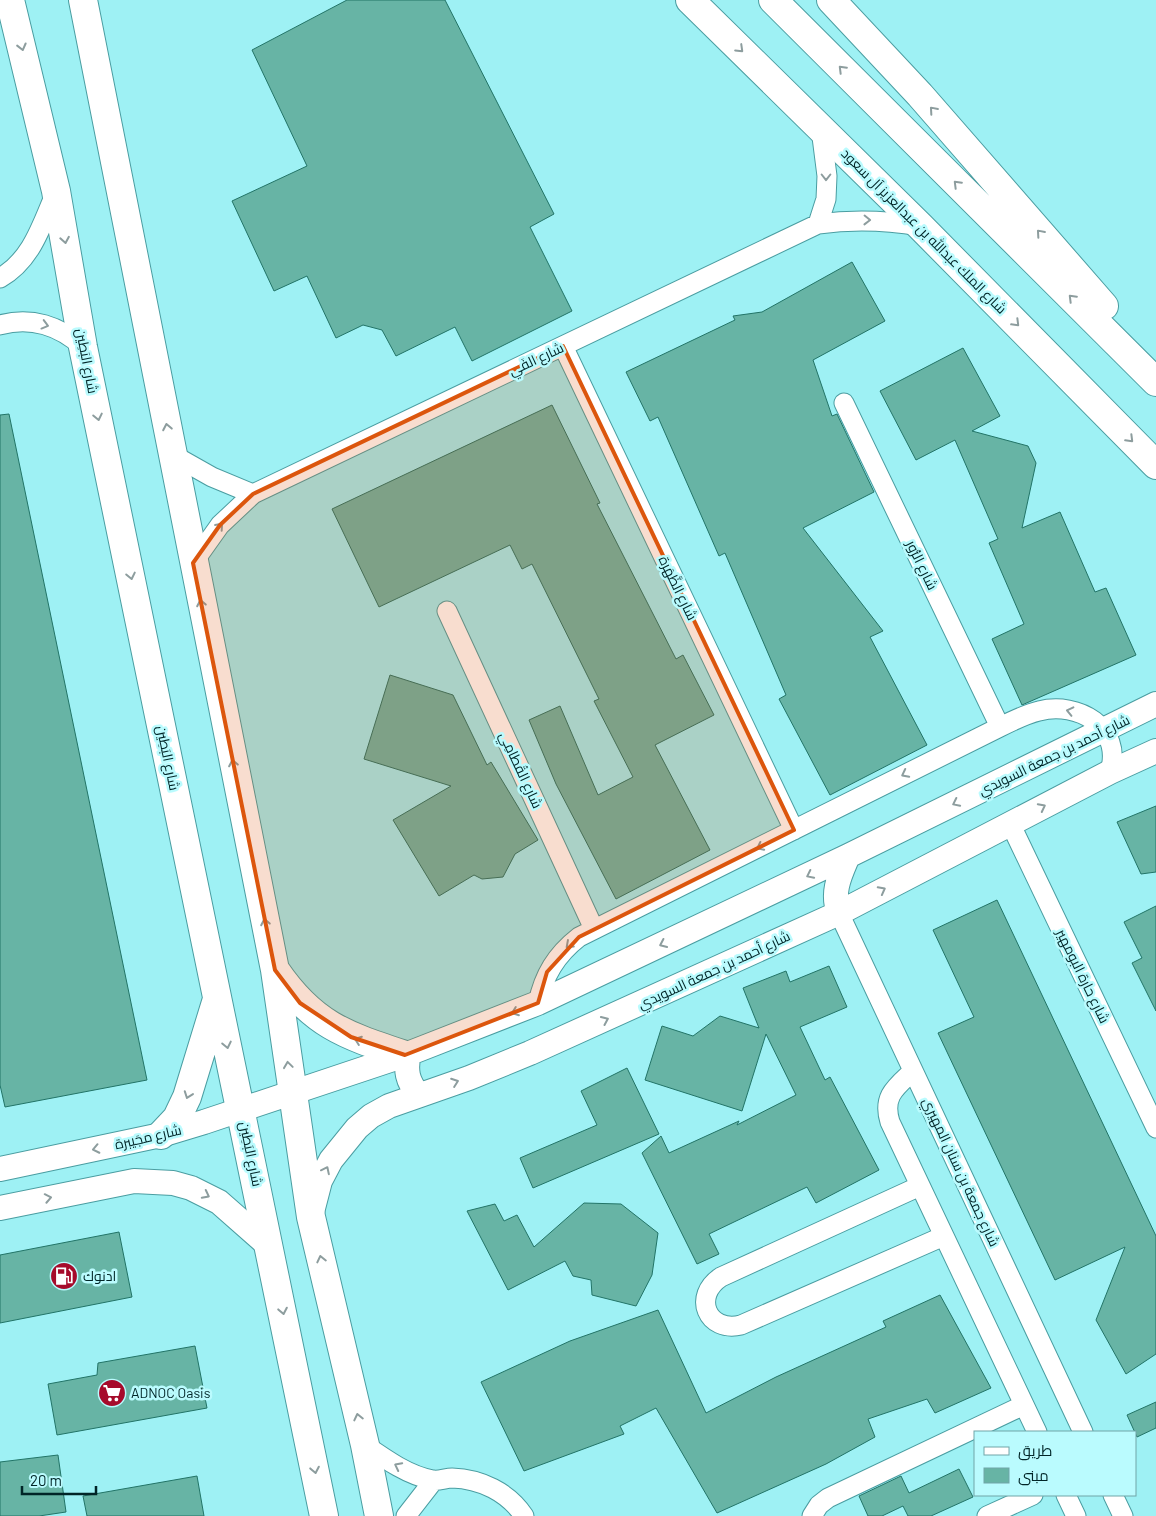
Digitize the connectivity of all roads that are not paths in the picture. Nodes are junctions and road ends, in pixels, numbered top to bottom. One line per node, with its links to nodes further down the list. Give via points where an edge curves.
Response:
1 (10, 0): 7 (main road, شارع البَطِين, one-way to 7)
2 (83, 0): 16 (main road, one-way to 2)
3 (690, 0): 6 (main road, شارع الملك عبدالله بن عبدالعزيز آل سعود, one-way to 6)
4 (773, 0): 14 (main road, one-way to 4)
5 (831, 0): 14 (main road, one-way to 5, via 1108,310 920,95)
6 (821, 129): 8 (street, one-way to 8, via 826,199); 9 (main road, شارع الملك عبدالله بن عبدالعزيز آل سعود)
7 (56, 191): 10 (street, via 28,253); 13 (main road, شارع البَطِين, one-way to 13)
8 (818, 224): 9 (street, شارع الفَي, one-way to 9, via 872,220); 12 (street, شارع الفَي)
9 (920, 226): 17 (main road, شارع الملك عبدالله بن عبدالعزيز آل سعود, one-way to 17)
10 (0, 278)
11 (0, 325): 13 (street, one-way to 13, via 22,322 48,325 61,330)
12 (563, 346): 18 (street, شارع الفَي); 27 (street, شارع الظَّهَرة)
13 (84, 347): 32 (main road, شارع البَطِين, one-way to 32)
14 (1156, 382)
15 (844, 403): 22 (street, شارع الزُّور)
16 (173, 455): 18 (street, via 212,478); 19 (main road)
17 (1156, 464)
18 (253, 494): 19 (street, شارع الفَي, one-way to 18, via 220,526)
19 (193, 563): 31 (main road, one-way to 19)
20 (447, 611): 30 (street, شارع القُطامِي)
21 (1156, 704): 23 (street, شارع أحمد بن جمعة السويدي)
22 (1000, 727): 23 (street, one-way to 22, via 1081,714 1053,709 1039,710); 27 (street, one-way to 27)
23 (1104, 730): 25 (street, via 1114,754); 28 (street, شارع أحمد بن جمعة السويدي, one-way to 28)
24 (1156, 751): 25 (street, شارع أحمد بن جمعة السويدي)
25 (1110, 772): 26 (street, شارع أحمد بن جمعة السويدي, one-way to 25)
26 (1010, 823): 29 (street, شارع أحمد بن جمعة السويدي, one-way to 26); 39 (street, شارع حارة البومهير)
27 (794, 830): 30 (street, one-way to 30)
28 (848, 856): 29 (street, via 836,890); 33 (street, شارع أحمد بن جمعة السويدي, one-way to 33)
29 (839, 913): 35 (street, شارع جمعة بن سنان المهيري); 37 (street, شارع أحمد بن جمعة السويدي, one-way to 29, via 530,1053)
30 (594, 929): 33 (street, one-way to 33, via 573,942 556,959 544,980)
31 (275, 970): 34 (main road, one-way to 31, via 351,1037 334,1028 300,1003); 36 (main road, one-way to 31)
32 (217, 998): 38 (main road, شارع البَطِين, one-way to 38); 40 (main road, one-way to 40, via 187,1097 177,1118)
33 (538, 1003): 34 (street, شارع أحمد بن جمعة السويدي, one-way to 34)
34 (407, 1054): 36 (street, شارع أحمد بن جمعة السويدي); 37 (street, via 408,1080)
35 (913, 1072): 42 (street, via 891,1092 888,1115); 49 (street, شارع جمعة بن سنان المهيري)
36 (292, 1093): 38 (street, شارع مجَيبرة); 44 (main road)
37 (419, 1096): 44 (street, شارع أحمد بن جمعة السويدي, one-way to 37, via 320,1182 345,1140 371,1116)
38 (242, 1110): 40 (street, شارع مجَيبرة); 46 (main road, شارع البَطِين)
39 (1156, 1128)
40 (161, 1135): 41 (street, شارع مجَيبرة, one-way to 41)
41 (0, 1169)
42 (920, 1186): 45 (street); 45 (street, via 721,1277 713,1282 705,1298 709,1315 724,1326 741,1325)
43 (0, 1208): 46 (street, one-way to 46, via 126,1182 173,1183 219,1202)
44 (311, 1217): 50 (main road, one-way to 44)
45 (944, 1236): 47 (street)
46 (270, 1246): 55 (main road, شارع البَطِين, one-way to 55)
47 (1024, 1404): 48 (street); 59 (street, via 828,1498)
48 (1037, 1431)
49 (1083, 1431)
50 (365, 1445): 51 (street, one-way to 50, via 398,1466); 56 (main road)
51 (434, 1480): 57 (street); 58 (street, via 450,1478 481,1482 508,1498)
52 (1031, 1496): 60 (street)
53 (1066, 1496): 61 (street)
54 (1113, 1496): 62 (street)
55 (324, 1516)
56 (379, 1516)
57 (406, 1516)
58 (524, 1516)
59 (812, 1516)
60 (987, 1516)
61 (1076, 1516)
62 (1123, 1516)

